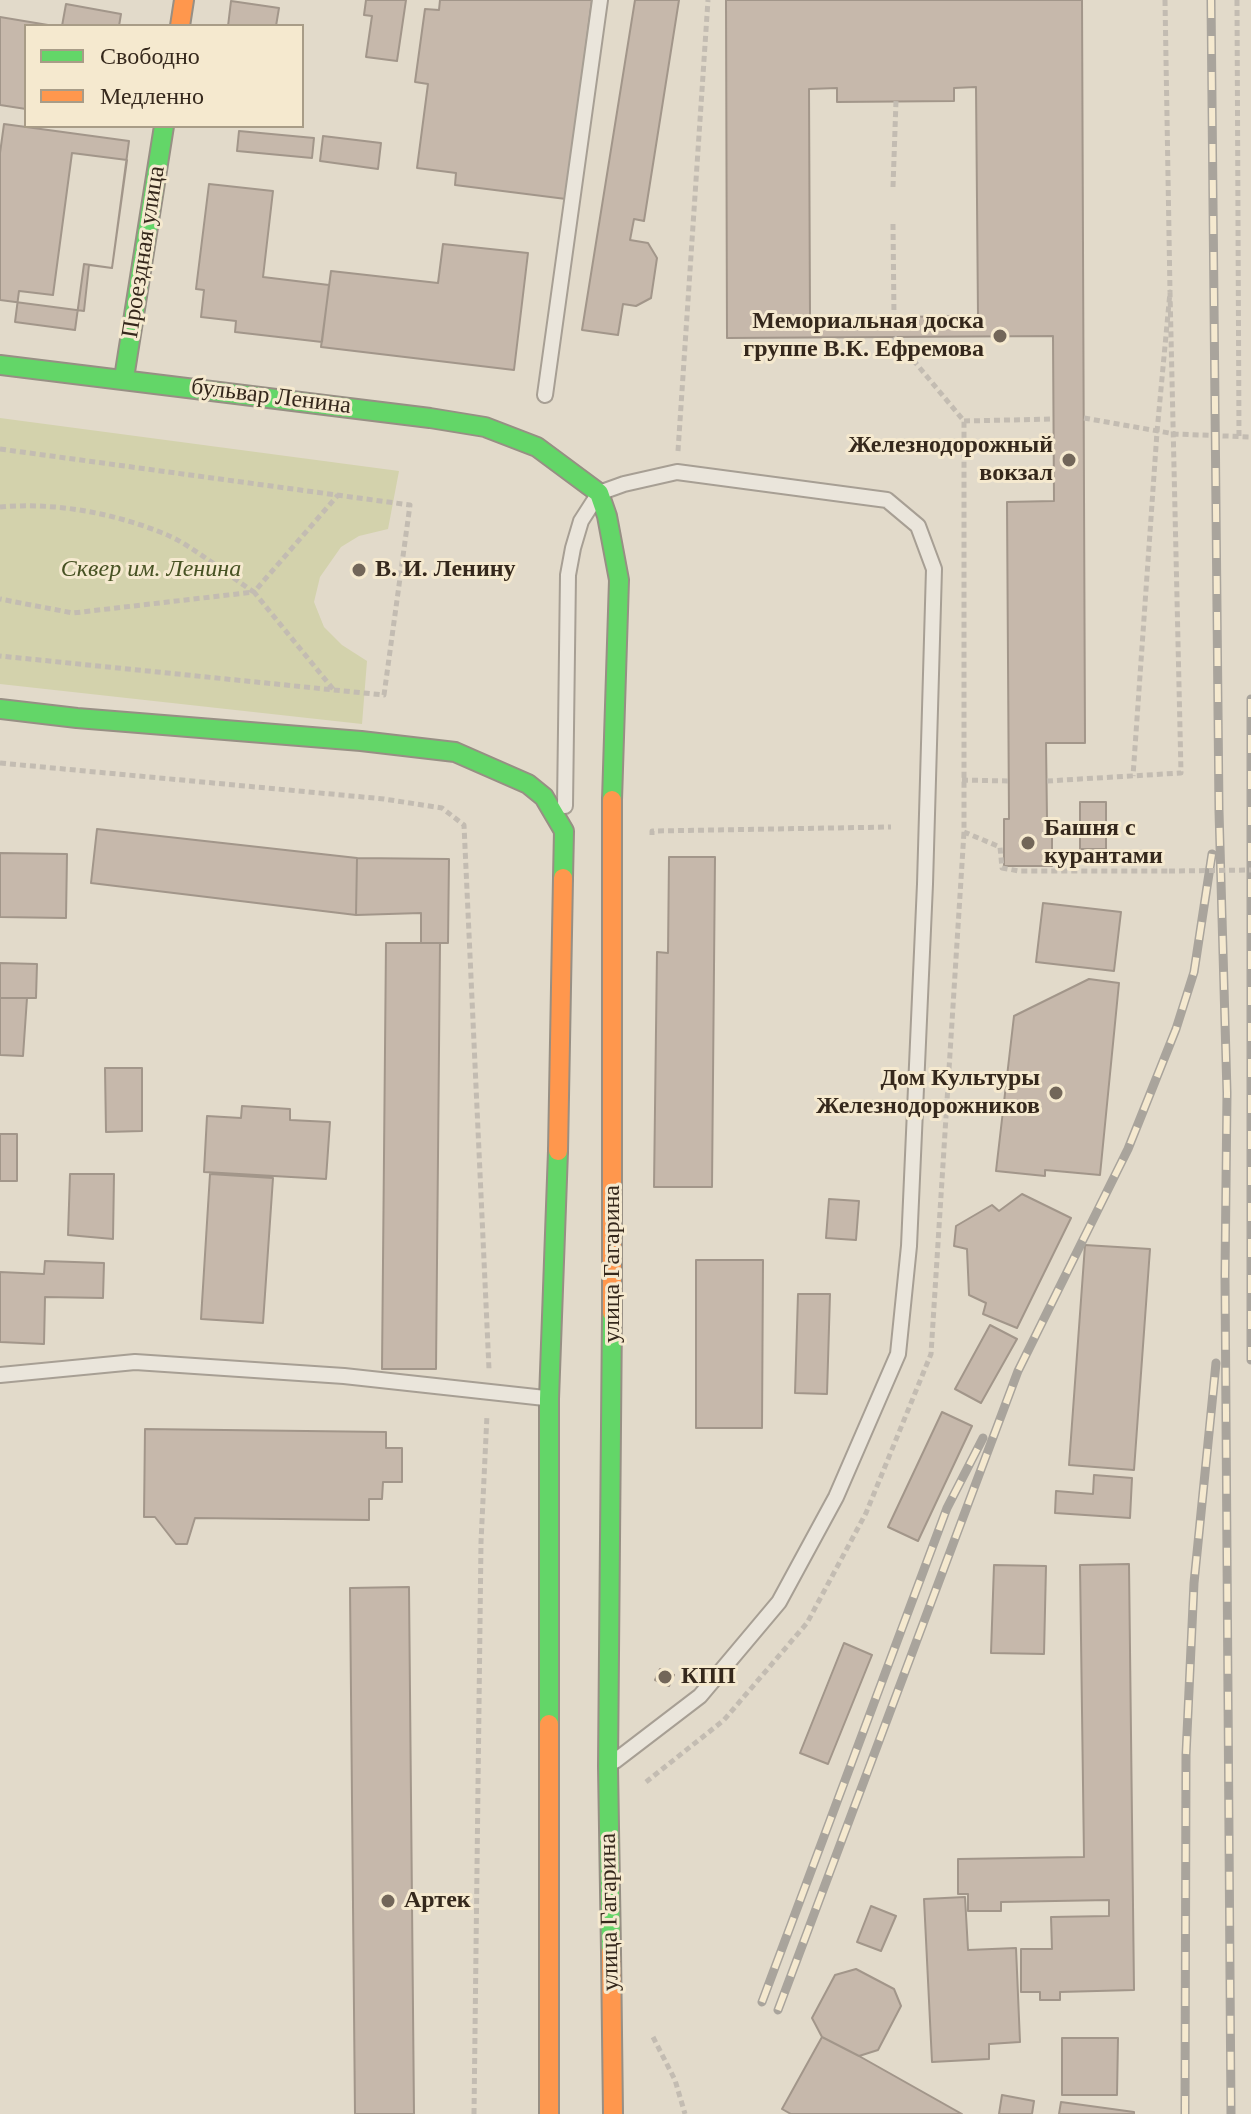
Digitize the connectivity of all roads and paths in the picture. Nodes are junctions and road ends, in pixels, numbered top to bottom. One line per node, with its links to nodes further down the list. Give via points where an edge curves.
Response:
1 (184, 0): 6 (main road)
2 (600, 0): 16 (lane)
3 (708, 0): 25 (path)
4 (1165, 0): 11 (path)
5 (1237, 0): 23 (path)
6 (180, 24)
7 (896, 101): 9 (path)
8 (164, 128): 15 (main road, Проездная улица)
9 (893, 187)
10 (893, 224): 12 (path)
11 (1170, 292): 20 (path); 21 (path)
12 (894, 317)
13 (894, 337): 19 (path)
14 (0, 365): 15 (main road, бульвар Ленина)
15 (124, 378): 26 (main road, бульвар Ленина, via 485,427 537,447)
16 (545, 395)
17 (1084, 418): 20 (path)
18 (1054, 419): 19 (path)
19 (964, 421): 36 (path)
20 (1157, 432): 21 (path); 35 (path)
21 (1175, 434): 23 (path); 35 (path, via 1181,773)
22 (1251, 437): 23 (path)
23 (1239, 438)
24 (0, 449): 27 (path)
25 (677, 472): 26 (lane); 49 (lane, via 887,500 918,526 934,569 909,1246 898,1354 836,1497 779,1602 700,1696)
26 (599, 493): 40 (lane, via 581,521 568,575); 49 (main road, улица Гагарина, via 619,580 611,847)
27 (338, 495): 29 (path); 32 (path, via 410,505 384,695)
28 (0, 507): 29 (path, via 95,512 167,535)
29 (254, 592): 30 (path, via 73,613); 32 (path)
30 (0, 599)
31 (0, 656): 32 (path)
32 (334, 690)
33 (0, 709): 40 (main road, via 455,752 504,772 544,797)
34 (0, 763): 46 (path, via 384,799 442,808 464,825)
35 (1133, 776): 38 (path)
36 (962, 780): 37 (path); 42 (path)
37 (1009, 781)
38 (1047, 781)
39 (891, 827): 41 (path)
40 (564, 831): 47 (main road)
41 (652, 831)
42 (964, 832): 43 (path, bridge, via 1000,847 1002,868 1019,871); 44 (path)
43 (1251, 870)
44 (948, 1076)
45 (0, 1375): 46 (lane, via 135,1362 344,1376)
46 (488, 1393): 47 (lane); 54 (path, via 481,1542)
47 (549, 1399): 52 (main road)
48 (866, 1513): 50 (path, via 807,1623 724,1720)
49 (608, 1766): 56 (main road, улица Гагарина)
50 (644, 1783)
51 (650, 2033): 57 (path, via 675,2080)
52 (549, 2065): 53 (main road); 55 (main road)
53 (566, 2090)
54 (474, 2114)
55 (549, 2114)
56 (613, 2114)
57 (685, 2114)

